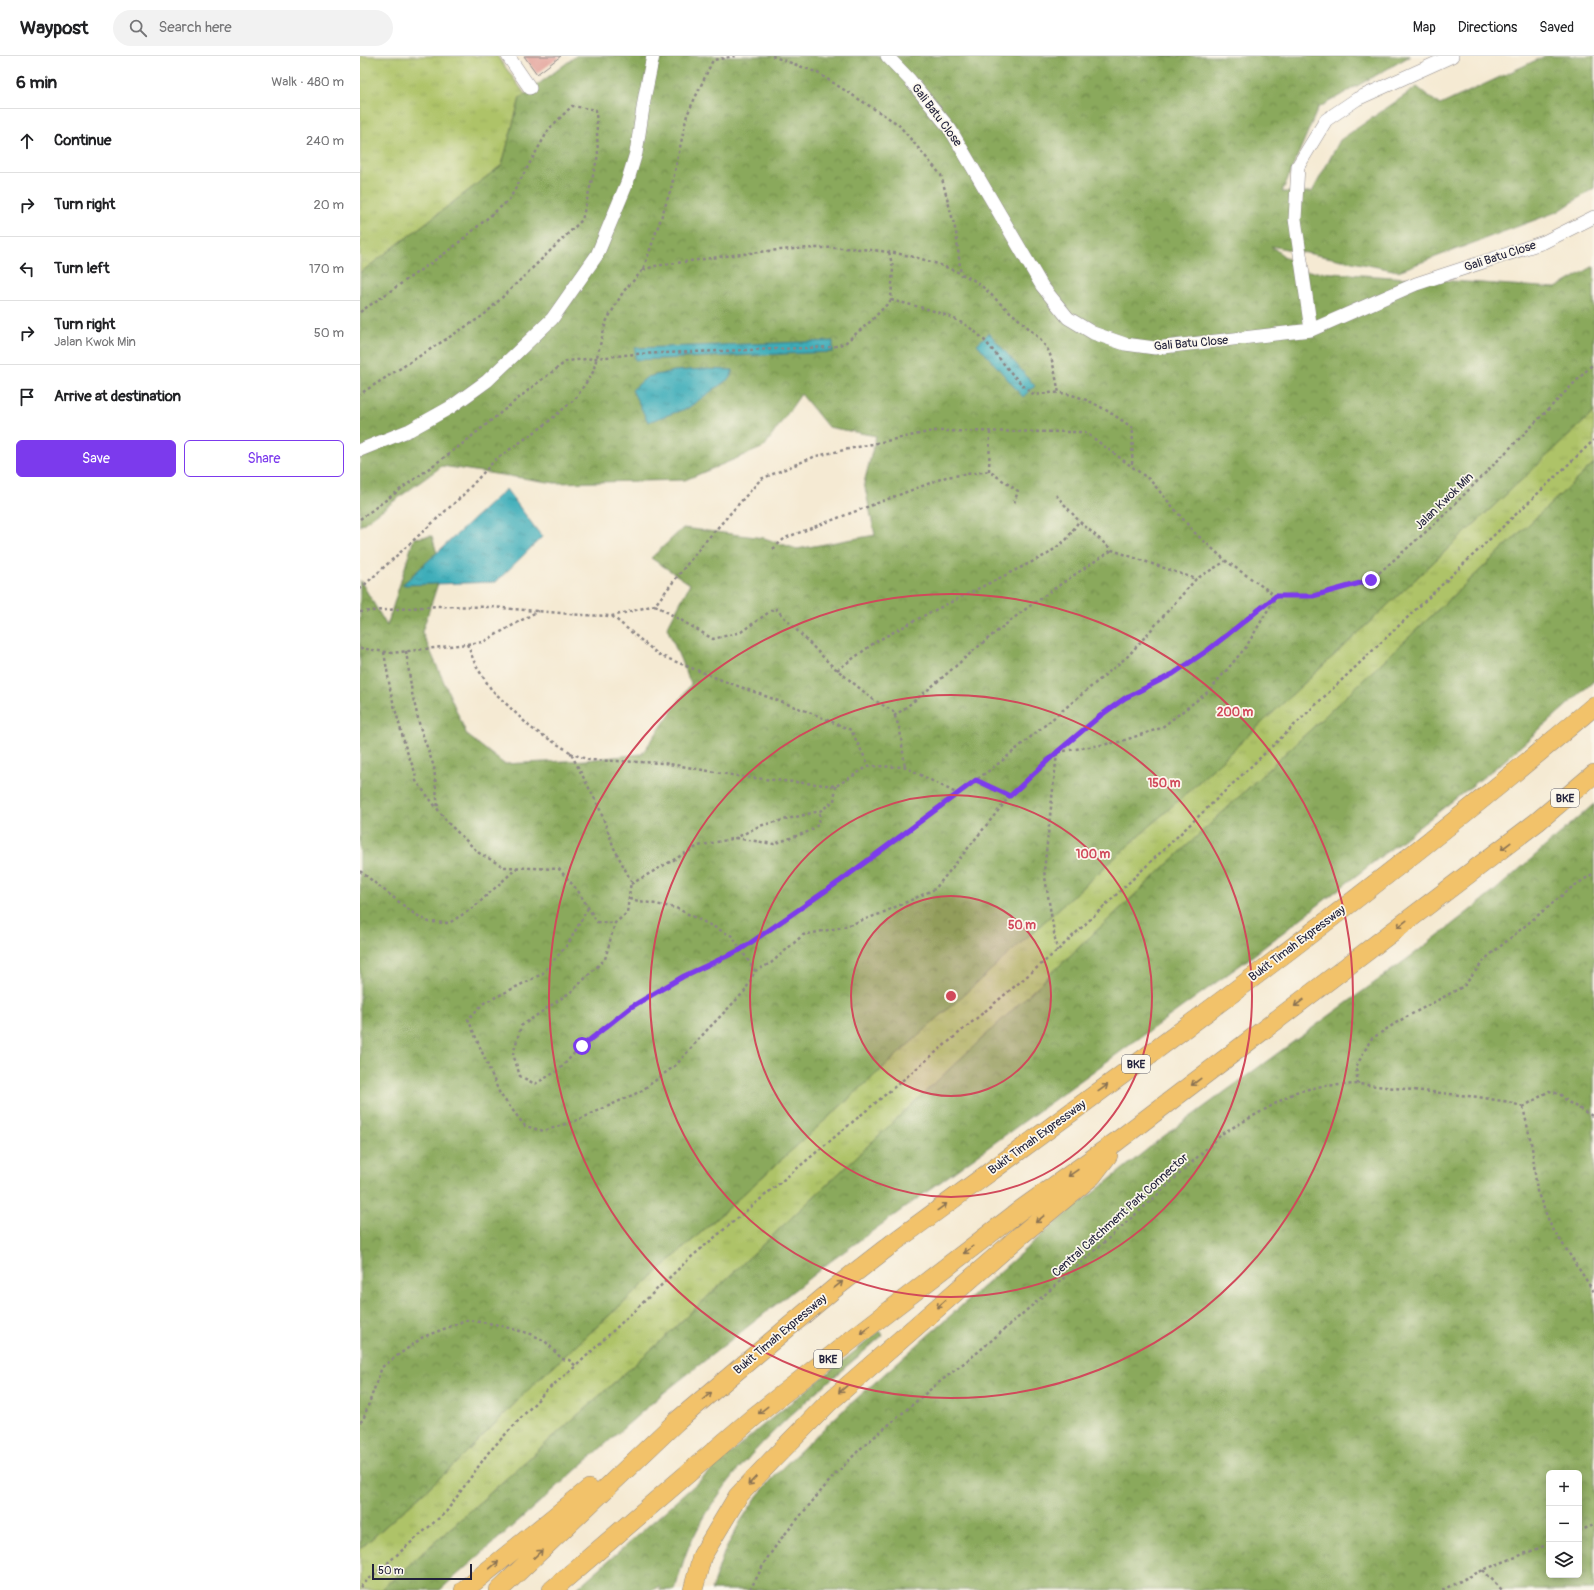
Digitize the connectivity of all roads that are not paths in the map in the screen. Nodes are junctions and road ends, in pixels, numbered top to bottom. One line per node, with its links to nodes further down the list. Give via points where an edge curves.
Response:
1 (508, 56): 5 (street)
2 (654, 56): 8 (street, via 636,153 626,183 598,255 552,320 487,381 451,407 410,430)
3 (887, 56): 7 (street, Gali Batu Close, via 950,129 1042,286 1068,318 1092,334 1125,344 1155,348)
4 (1452, 56): 7 (street, via 1357,98 1326,120 1298,166 1295,218)
5 (530, 88)
6 (1594, 218): 7 (street, Gali Batu Close, via 1544,242 1416,284)
7 (1310, 330)
8 (360, 450)
9 (1594, 706): 12 (highway, Bukit Timah Expressway / BKE, one-way to 9, via 835,1288 899,1238 1291,949 1467,812)
10 (1594, 774): 11 (highway, BKE, one-way to 11, via 1531,827)
11 (1116, 1142): 15 (highway, BKE, one-way to 15, via 1022,1209 755,1416); 16 (highway, one-way to 16, via 1092,1176 828,1403 738,1496 702,1556)
12 (677, 1421): 13 (highway, one-way to 12); 14 (highway, Bukit Timah Expressway / BKE, one-way to 12)
13 (464, 1590)
14 (499, 1590)
15 (552, 1590)
16 (693, 1590)

